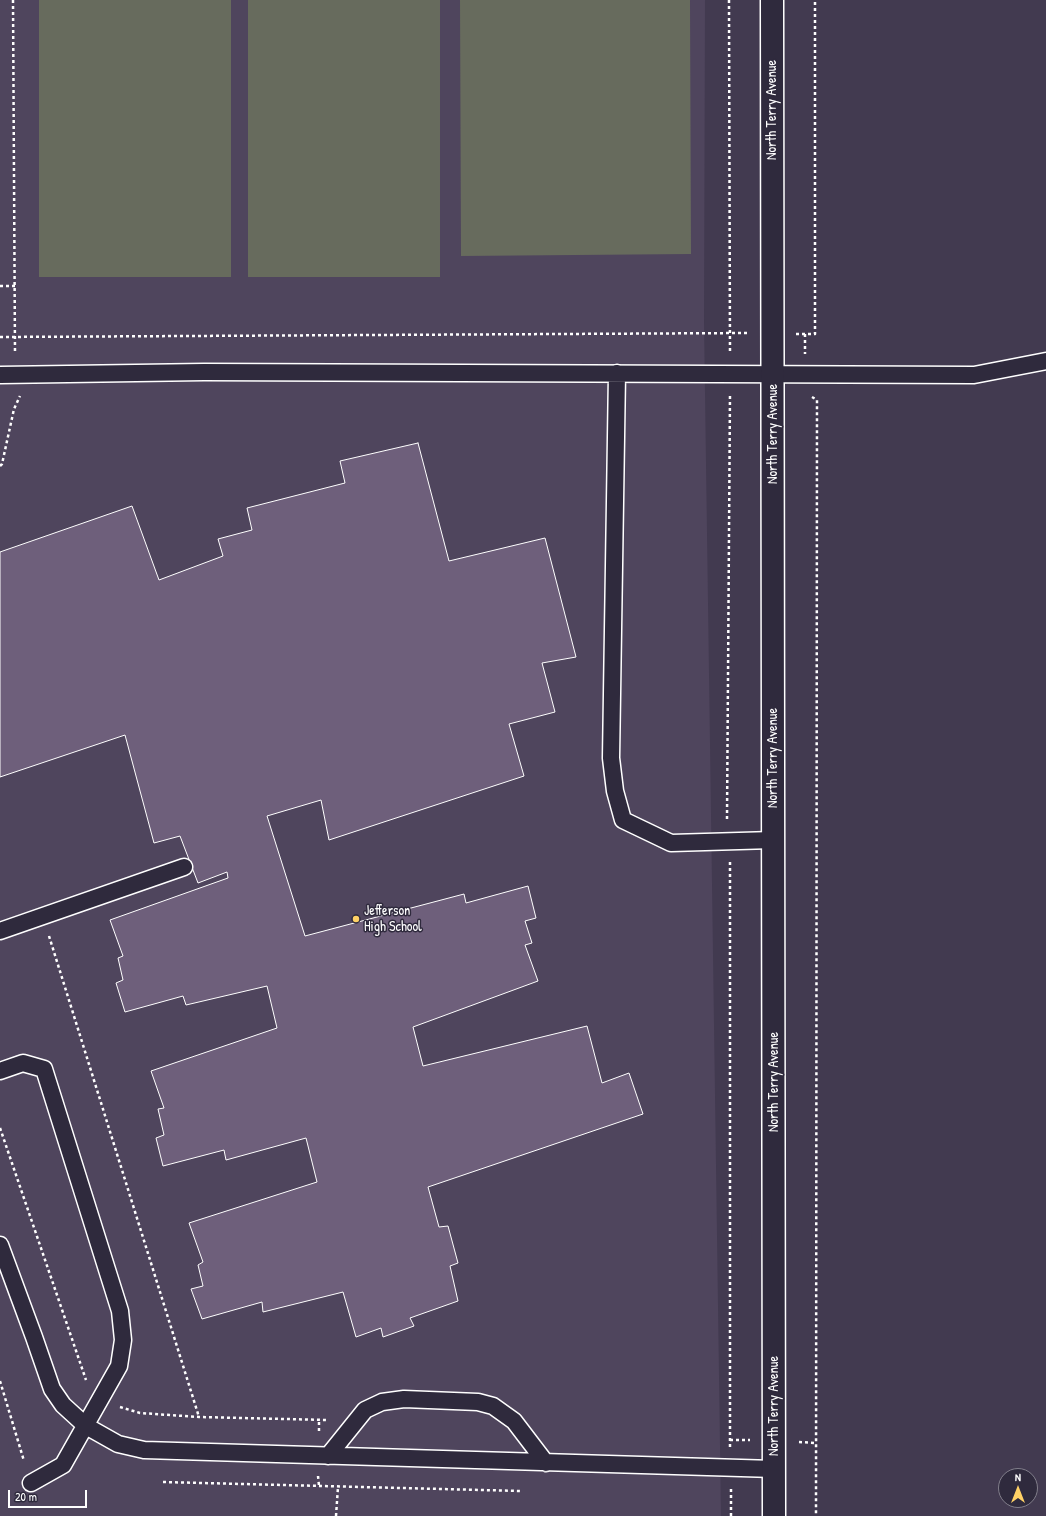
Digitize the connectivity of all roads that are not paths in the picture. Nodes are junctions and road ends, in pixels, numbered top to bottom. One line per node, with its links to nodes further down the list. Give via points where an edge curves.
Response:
1 (772, 0): 5 (street, North Terry Avenue)
2 (1046, 361): 5 (lane, via 974,375)
3 (617, 373): 4 (lane, via 204,372); 5 (lane); 6 (lane, via 611,758 615,791 623,820 671,844)
4 (8, 375)
5 (772, 375): 6 (street, North Terry Avenue)
6 (773, 840): 14 (street, North Terry Avenue)
7 (184, 867): 8 (lane)
8 (0, 931)
9 (0, 1070): 11 (lane, via 22,1063 44,1069 120,1311 123,1340 119,1366)
10 (0, 1245): 11 (lane, via 52,1389 63,1406)
11 (86, 1426): 12 (lane, via 118,1444 144,1450); 15 (lane, via 63,1465)
12 (328, 1456): 13 (lane); 13 (lane, via 364,1410 382,1402 404,1399 478,1402 493,1406 514,1421)
13 (546, 1463): 14 (lane)
14 (774, 1469): 16 (street, North Terry Avenue)
15 (31, 1483)
16 (774, 1516)

